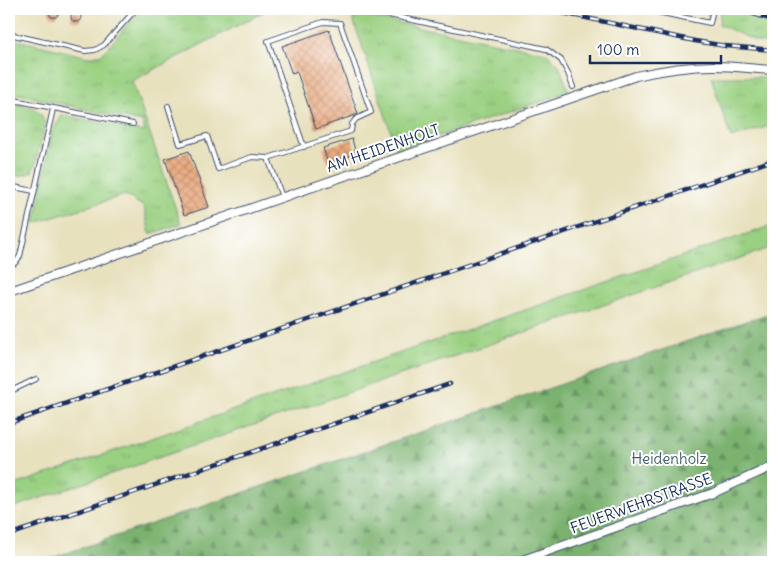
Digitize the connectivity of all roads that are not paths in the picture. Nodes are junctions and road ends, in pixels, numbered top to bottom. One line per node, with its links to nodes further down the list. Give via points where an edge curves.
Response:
1 (136, 9): 5 (lane, via 104,45 95,50 85,51)
2 (361, 9): 7 (lane, via 546,49 561,60)
3 (643, 9): 4 (lane, via 710,23)
4 (713, 9)
5 (9, 34)
6 (773, 70): 16 (street, AM HEIDENHOLT, via 715,66 674,68 636,76)
7 (573, 88)
8 (9, 98): 10 (lane)
9 (168, 106): 13 (lane, via 180,144 207,136 218,169 252,157)
10 (53, 109): 11 (lane); 15 (lane)
11 (133, 124)
12 (304, 147): 12 (lane, via 268,41 323,22 340,23 371,112 356,119 351,131); 13 (lane)
13 (268, 158): 16 (lane)
14 (9, 186): 15 (lane)
15 (34, 191): 17 (lane, via 20,256)
16 (282, 197): 18 (street, AM HEIDENHOLT)
17 (9, 267)
18 (9, 290)
19 (36, 379): 20 (lane)
20 (9, 392)
21 (773, 466): 22 (street, FEUERWEHRSTRASSE, via 713,493)
22 (517, 562)

